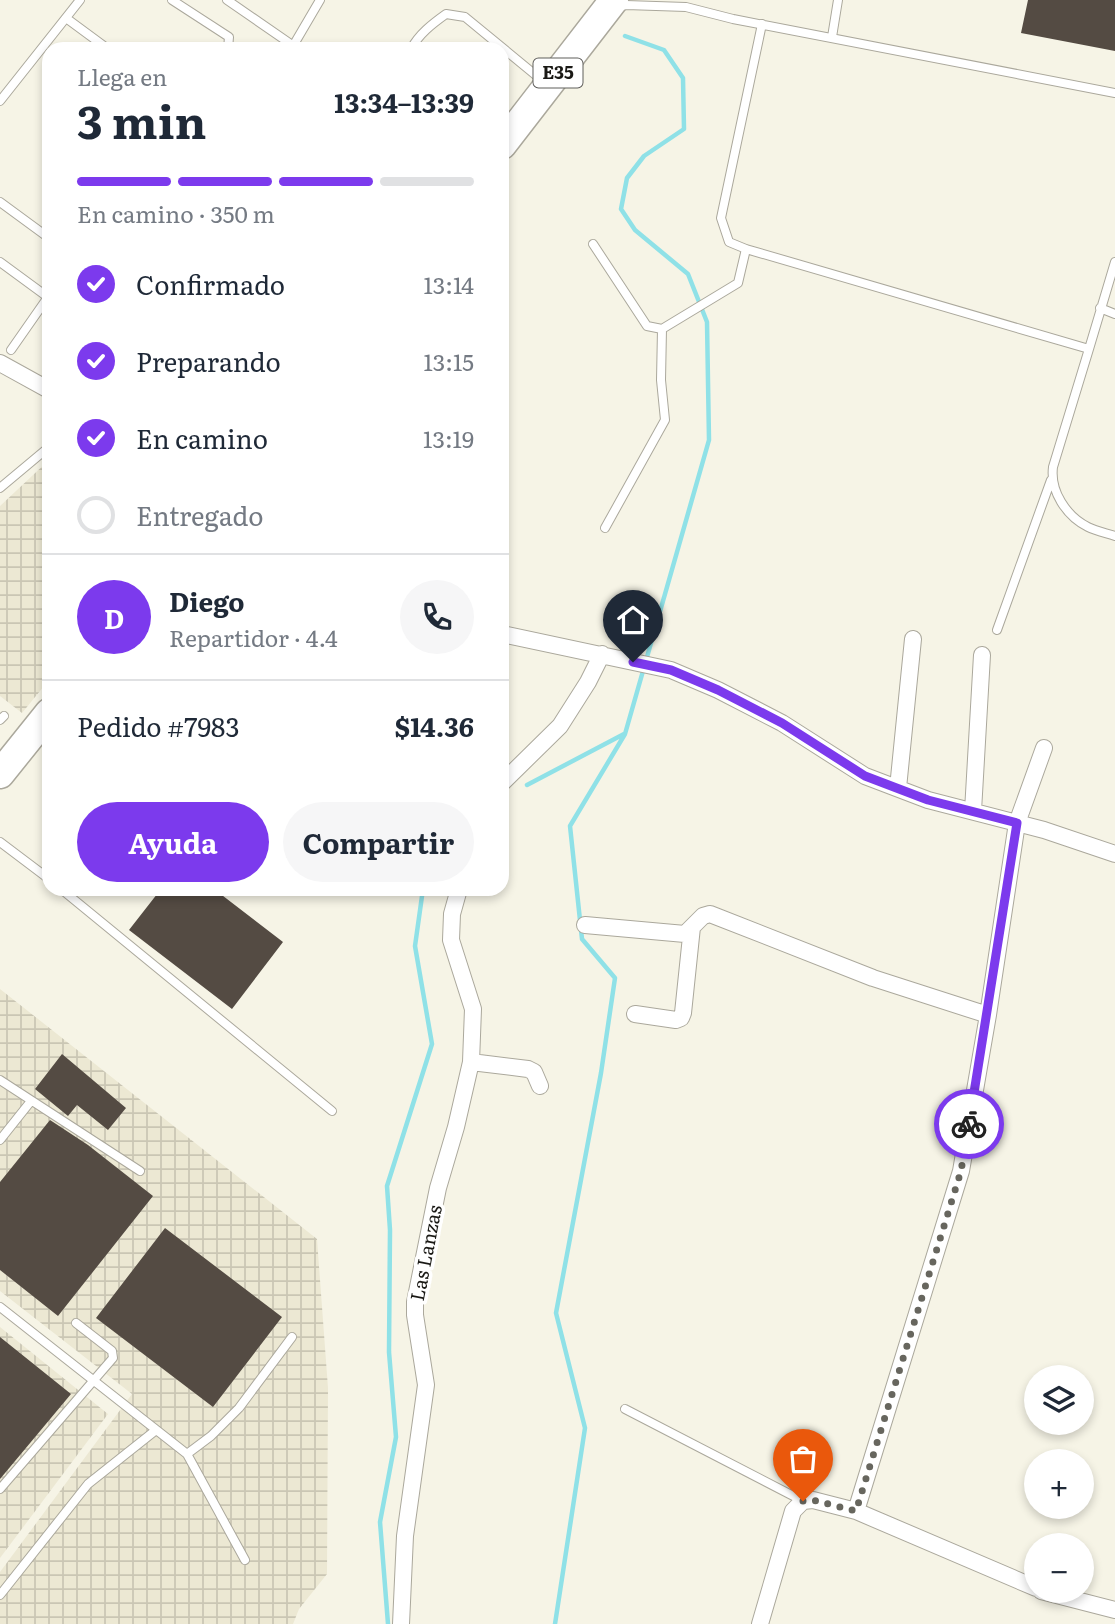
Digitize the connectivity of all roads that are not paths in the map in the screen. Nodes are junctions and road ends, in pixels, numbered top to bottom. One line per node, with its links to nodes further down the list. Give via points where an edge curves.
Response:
1 (80, 0): 9 (lane)
2 (172, 0): 14 (lane, via 229,37)
3 (228, 0): 15 (lane)
4 (320, 0): 16 (lane)
5 (674, 0): 8 (lane)
6 (838, 0): 11 (lane)
7 (611, 4): 8 (lane); 21 (highway, E35)
8 (687, 7): 10 (lane)
9 (66, 18): 12 (lane); 13 (lane)
10 (762, 24): 11 (lane); 28 (lane, via 721,218 729,242)
11 (832, 37): 22 (lane)
12 (47, 42)
13 (99, 42)
14 (229, 42)
15 (287, 42)
16 (298, 42)
17 (414, 42): 18 (lane, via 446,14 465,17)
18 (495, 42)
19 (42, 48): 23 (lane)
20 (509, 54): 21 (lane)
21 (548, 86): 24 (highway, E35)
22 (1115, 93)
23 (0, 101)
24 (509, 136)
25 (0, 202): 26 (lane)
26 (42, 233)
27 (593, 244): 35 (lane, via 647,326)
28 (746, 249): 35 (lane, via 738,283); 36 (lane)
29 (0, 262): 31 (lane)
30 (1115, 262): 33 (lane)
31 (42, 293)
32 (42, 307): 37 (lane)
33 (1100, 308): 34 (lane); 36 (lane)
34 (1115, 314)
35 (662, 329): 42 (lane, via 665,420)
36 (1089, 349): 40 (lane)
37 (5, 356): 38 (street)
38 (42, 385)
39 (42, 453): 41 (lane)
40 (1051, 480): 43 (lane, via 1072,515 1087,527); 44 (lane)
41 (0, 488)
42 (605, 528)
43 (1115, 537)
44 (998, 630)
45 (509, 635): 48 (street)
46 (913, 639): 53 (street)
47 (982, 655): 54 (street)
48 (608, 656): 52 (street, via 559,726); 53 (street, via 671,670 718,690 865,776)
49 (42, 722): 51 (highway)
50 (1044, 748): 55 (street)
51 (0, 774)
52 (509, 776)
53 (898, 788): 54 (street)
54 (973, 811): 55 (street)
55 (1017, 823): 57 (street); 64 (street)
56 (0, 842): 58 (lane)
57 (1115, 854)
58 (42, 874)
59 (70, 896): 69 (lane)
60 (457, 896): 65 (street, Las Lanzas, via 451,940 473,1009)
61 (585, 925): 62 (street, via 674,934 685,934)
62 (692, 927): 63 (street, via 681,1018); 64 (street, via 710,914 873,978)
63 (635, 1014)
64 (988, 1015): 81 (street, via 961,1171)
65 (471, 1062): 67 (street, via 528,1069); 87 (street, Las Lanzas, via 438,1188 415,1302 426,1385 405,1536)
66 (0, 1080): 68 (lane)
67 (540, 1086)
68 (30, 1101): 70 (lane); 71 (lane)
69 (332, 1111)
70 (0, 1140)
71 (140, 1171)
72 (0, 1307): 75 (lane)
73 (76, 1323): 75 (lane, via 114,1354)
74 (292, 1337): 78 (lane, via 239,1408)
75 (92, 1380): 77 (lane); 79 (lane)
76 (625, 1409): 80 (lane)
77 (156, 1430): 78 (lane); 84 (lane, via 88,1484)
78 (187, 1454): 82 (lane)
79 (0, 1489)
80 (803, 1501): 81 (street); 88 (street, via 793,1511)
81 (856, 1511): 83 (street)
82 (245, 1560)
83 (1024, 1583)
84 (0, 1595)
85 (1088, 1603): 86 (street)
86 (1115, 1610)
87 (401, 1624)
88 (760, 1624)

